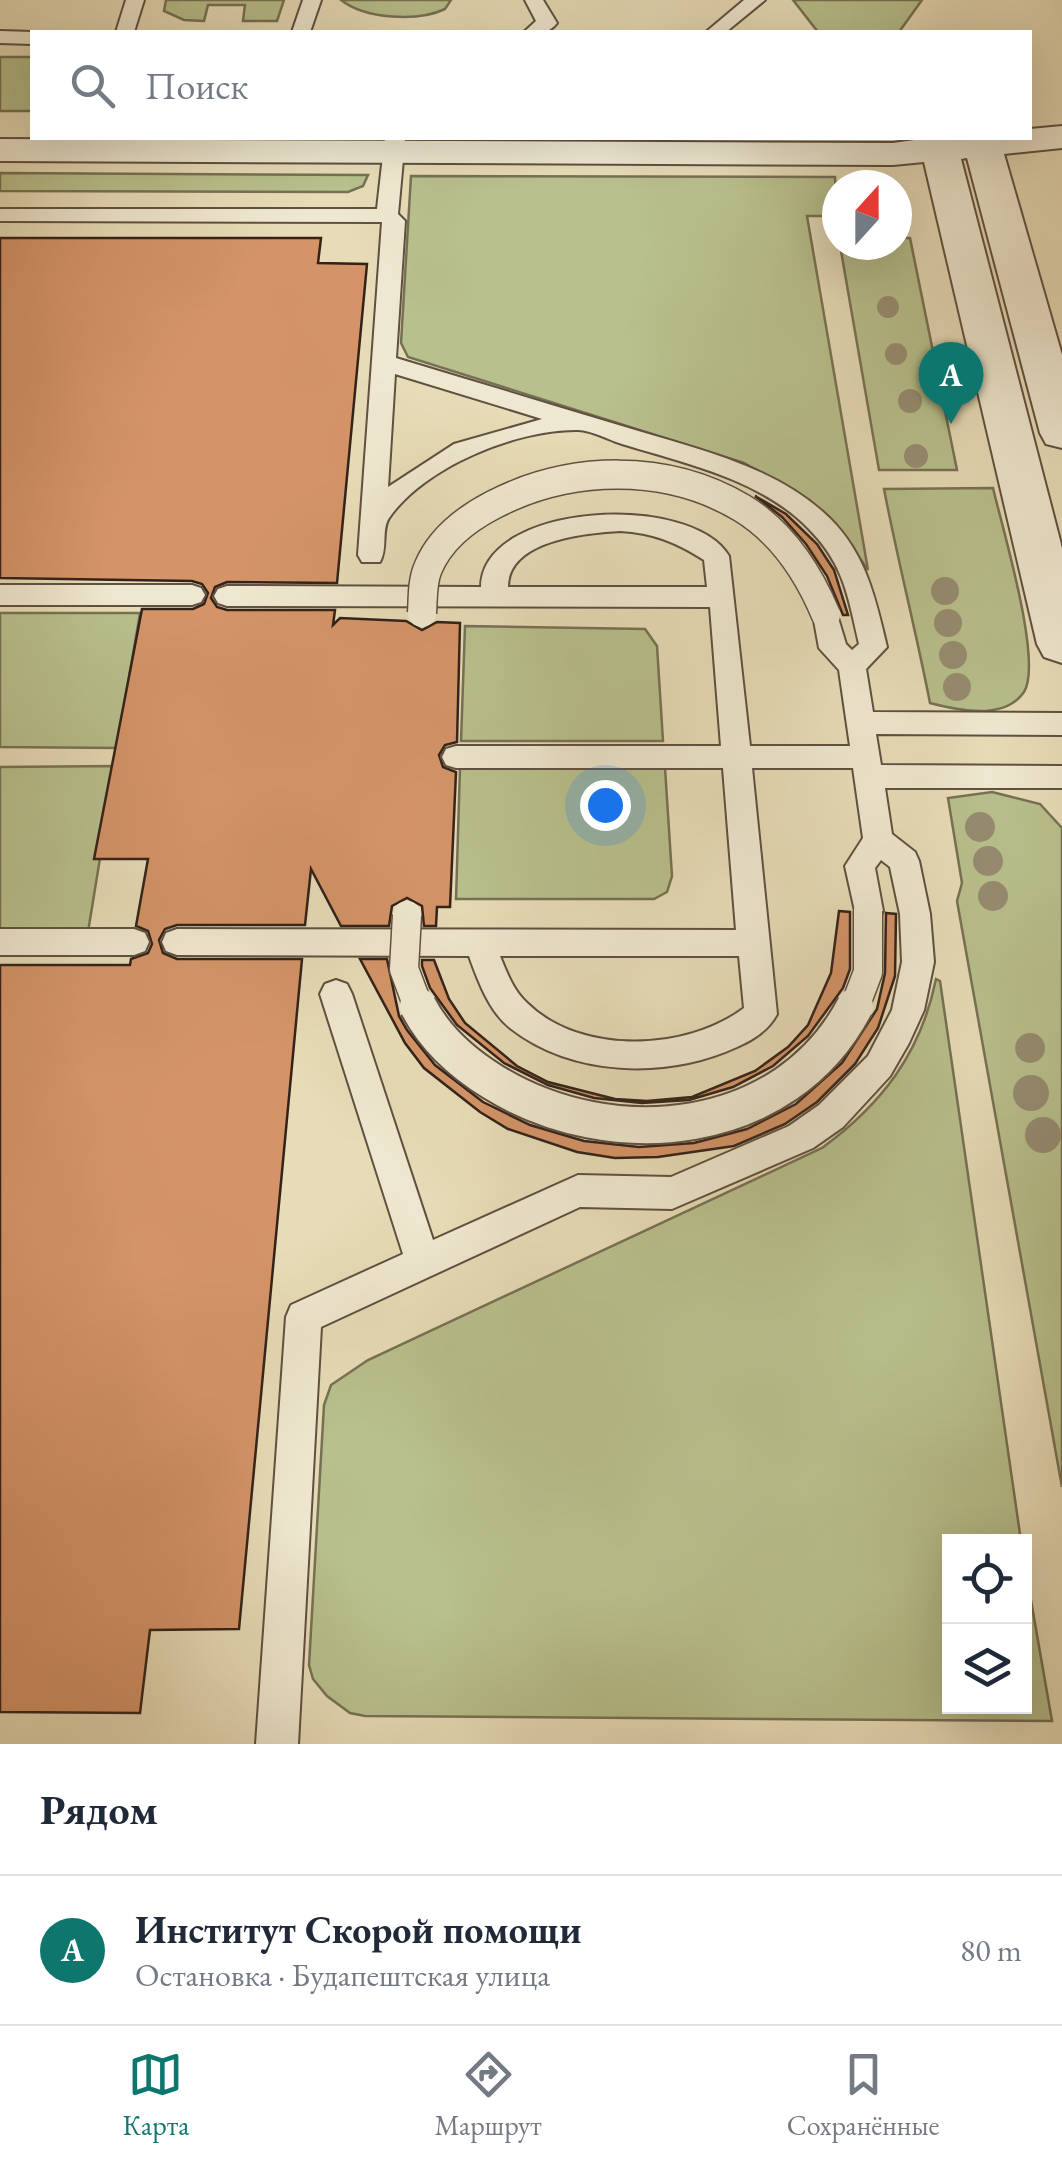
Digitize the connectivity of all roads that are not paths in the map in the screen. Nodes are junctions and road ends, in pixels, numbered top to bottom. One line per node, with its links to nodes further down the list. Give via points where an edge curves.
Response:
1 (135, 0): 5 (lane)
2 (312, 0): 6 (lane)
3 (534, 0): 7 (lane, via 547,23)
4 (756, 0): 8 (lane)
5 (126, 30)
6 (303, 30)
7 (536, 30)
8 (717, 30)
9 (0, 37): 10 (lane)
10 (30, 38)
11 (1062, 108): 12 (street)
12 (1032, 114)
13 (0, 124): 14 (street)
14 (30, 124)
15 (1062, 137): 16 (street)
16 (1032, 139)
17 (1011, 140): 18 (street)
18 (960, 143): 19 (street, via 893,154); 25 (street); 27 (street)
19 (394, 144): 20 (street); 22 (lane)
20 (0, 150)
21 (0, 215): 22 (lane)
22 (387, 216): 23 (lane, via 394,222)
23 (386, 363): 24 (lane); 26 (lane)
24 (589, 424): 26 (lane, via 525,430 459,451 402,485); 36 (lane, via 742,472 816,519 857,576 873,646)
25 (1062, 433)
26 (376, 516): 28 (lane)
27 (1049, 539): 35 (street)
28 (371, 555)
29 (0, 595): 30 (lane)
30 (192, 596)
31 (226, 596): 32 (lane)
32 (495, 596): 33 (lane); 33 (lane, via 494,575 508,557 574,525 612,520 690,538 716,556)
33 (722, 596): 39 (lane)
34 (422, 613): 36 (lane, bridge, via 425,573 466,521 534,485 614,474 696,486 770,528 803,565 833,648)
35 (1062, 644)
36 (852, 666): 37 (lane)
37 (859, 723): 38 (lane); 41 (lane)
38 (1062, 724)
39 (736, 756): 40 (lane); 41 (lane); 49 (lane)
40 (456, 757)
41 (865, 766): 42 (lane); 43 (lane)
42 (1062, 777)
43 (878, 840): 44 (lane, bridge, via 860,866 868,972 857,1004 814,1064 742,1111 644,1128 592,1124 541,1109 461,1060 433,1034 414,1000 403,966); 51 (lane, via 904,860 918,962 898,1033 856,1094 801,1138 672,1193 578,1192)
44 (407, 915)
45 (0, 942): 46 (lane)
46 (134, 942)
47 (178, 942): 48 (lane)
48 (480, 942): 49 (lane); 49 (lane, via 496,986 523,1020 579,1046 638,1058 744,1032 762,1014)
49 (753, 943)
50 (336, 994): 51 (lane)
51 (423, 1263): 52 (lane, via 304,1318)
52 (277, 1744)

